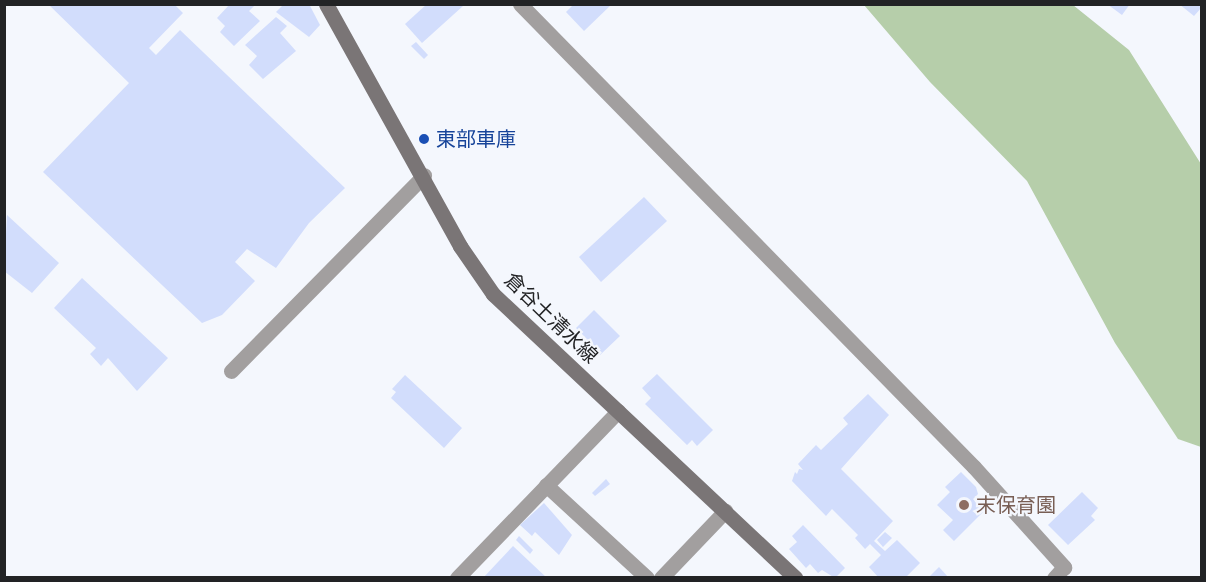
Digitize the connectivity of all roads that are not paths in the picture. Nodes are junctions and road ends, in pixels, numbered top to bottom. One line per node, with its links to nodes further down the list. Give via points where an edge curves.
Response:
1 (326, 4): 3 (main road, 倉谷土清水線)
2 (520, 4): 12 (street, via 974,467 1064,567)
3 (424, 175): 4 (street); 5 (main road, 倉谷土清水線, via 460,246 493,294)
4 (231, 371)
5 (618, 411): 6 (street); 7 (main road, 倉谷土清水線)
6 (546, 485): 8 (street); 9 (street)
7 (725, 511): 10 (street); 11 (main road, 倉谷土清水線)
8 (458, 578)
9 (647, 578)
10 (661, 578)
11 (795, 578)
12 (1054, 578)

